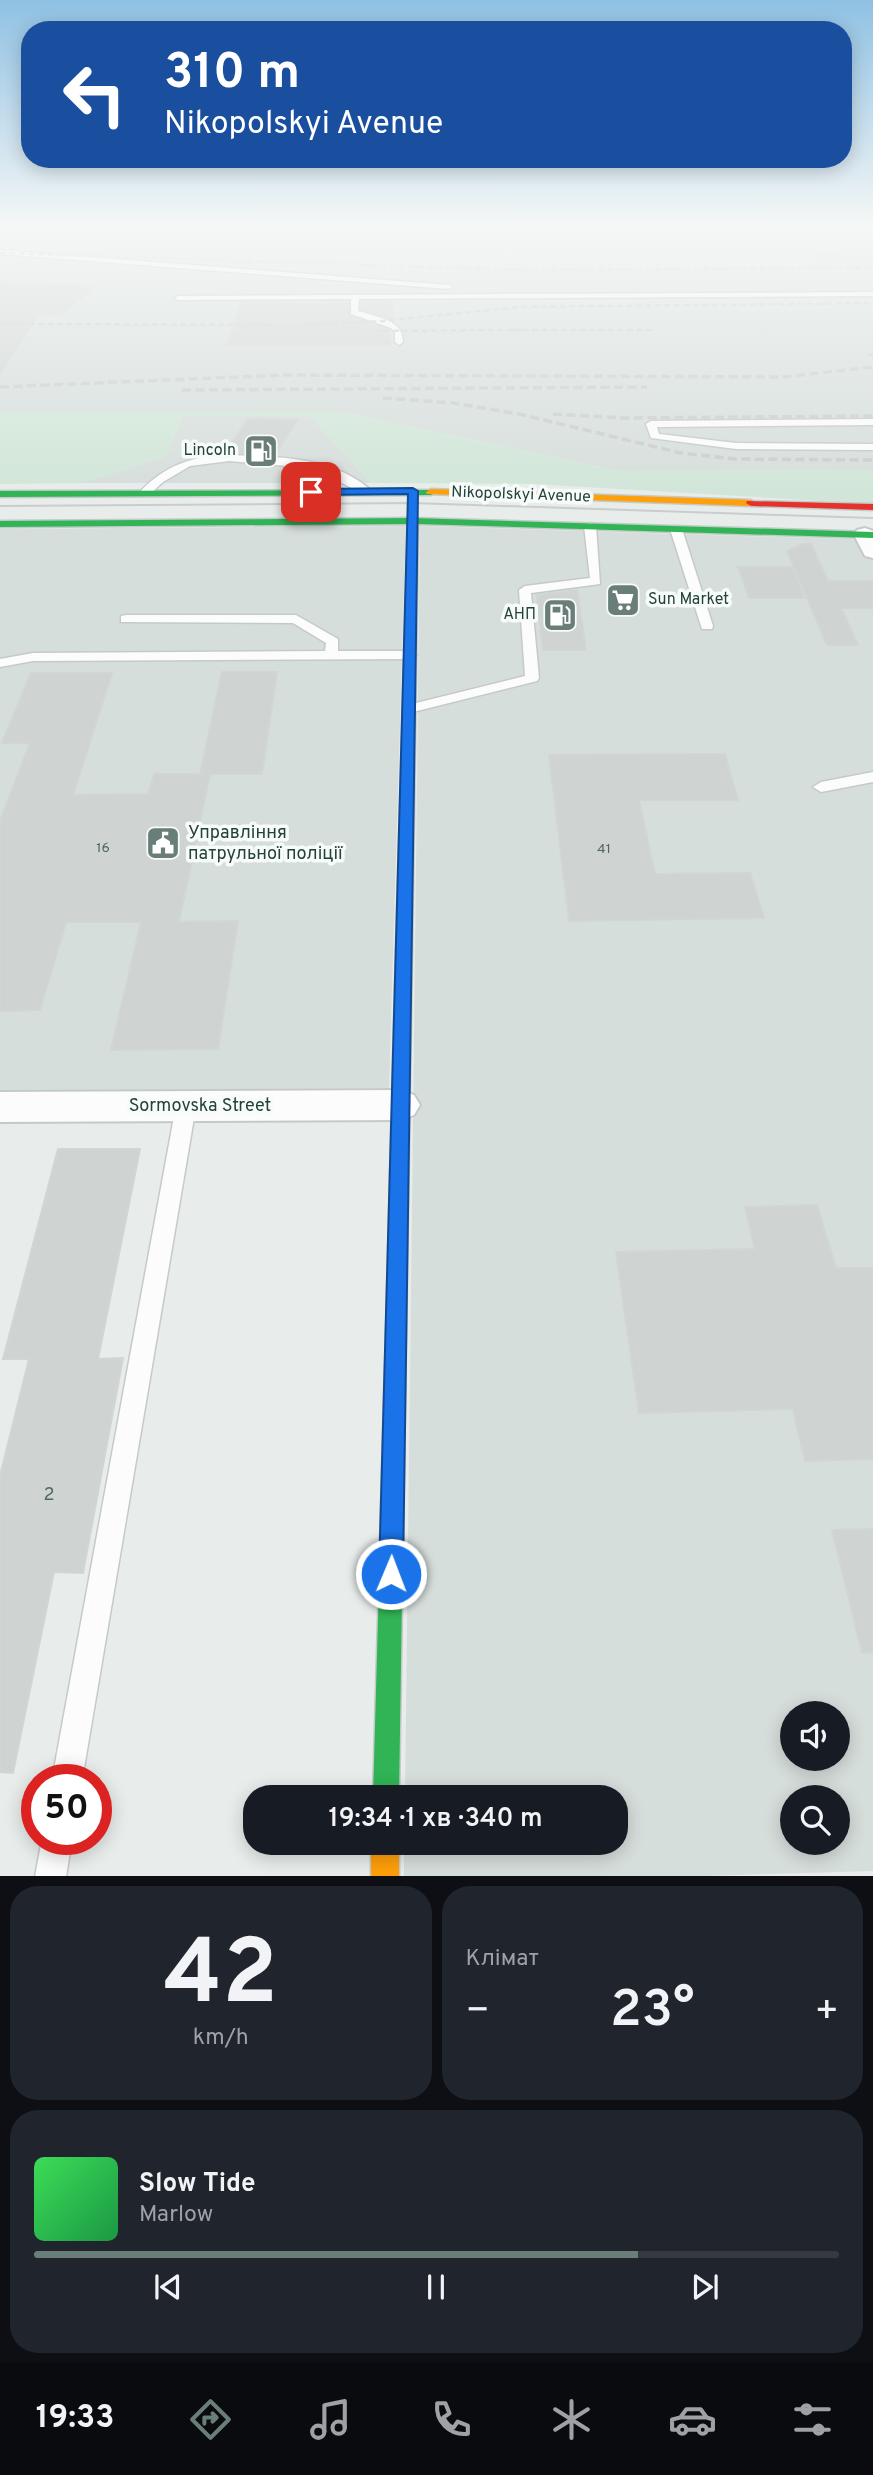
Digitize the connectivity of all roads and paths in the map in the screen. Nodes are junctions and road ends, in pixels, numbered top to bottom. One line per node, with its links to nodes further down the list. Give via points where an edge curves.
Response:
1 (361, 315): 2 (lane, via 394,327)
2 (399, 342)
3 (873, 422): 4 (lane, via 651,424 655,436 679,440 757,447)
4 (873, 447)
5 (366, 491): 6 (main road, Nikopolskyi Avenue); 7 (main road, Nikopolskyi Avenue); 7 (lane, via 310,464 221,457 171,470)
6 (413, 491): 9 (main road, Nikopolskyi Avenue); 10 (main road)
7 (145, 493): 8 (main road, Nikopolskyi Avenue)
8 (0, 494)
9 (873, 507)
10 (412, 521): 11 (main road, Nikopolskyi Avenue); 12 (main road, Nikopolskyi Avenue); 17 (main road)
11 (0, 524)
12 (590, 526): 13 (main road, Nikopolskyi Avenue); 20 (lane, via 596,581 524,590 532,678)
13 (676, 529): 14 (main road, Nikopolskyi Avenue); 16 (lane)
14 (871, 541)
15 (126, 620): 18 (lane, via 296,619 333,642)
16 (707, 626)
17 (410, 655): 18 (lane); 20 (main road)
18 (331, 656): 19 (lane, via 33,657)
19 (0, 663)
20 (409, 709): 23 (main road)
21 (873, 777): 22 (lane)
22 (821, 788)
23 (401, 1105): 24 (street, Sormovska Street); 27 (main road)
24 (186, 1106): 25 (street, Sormovska Street); 26 (lane)
25 (0, 1107)
26 (70, 1764)
27 (386, 1785)
28 (54, 1855): 30 (lane)
29 (385, 1855): 31 (main road)
30 (50, 1876)
31 (385, 1876)

